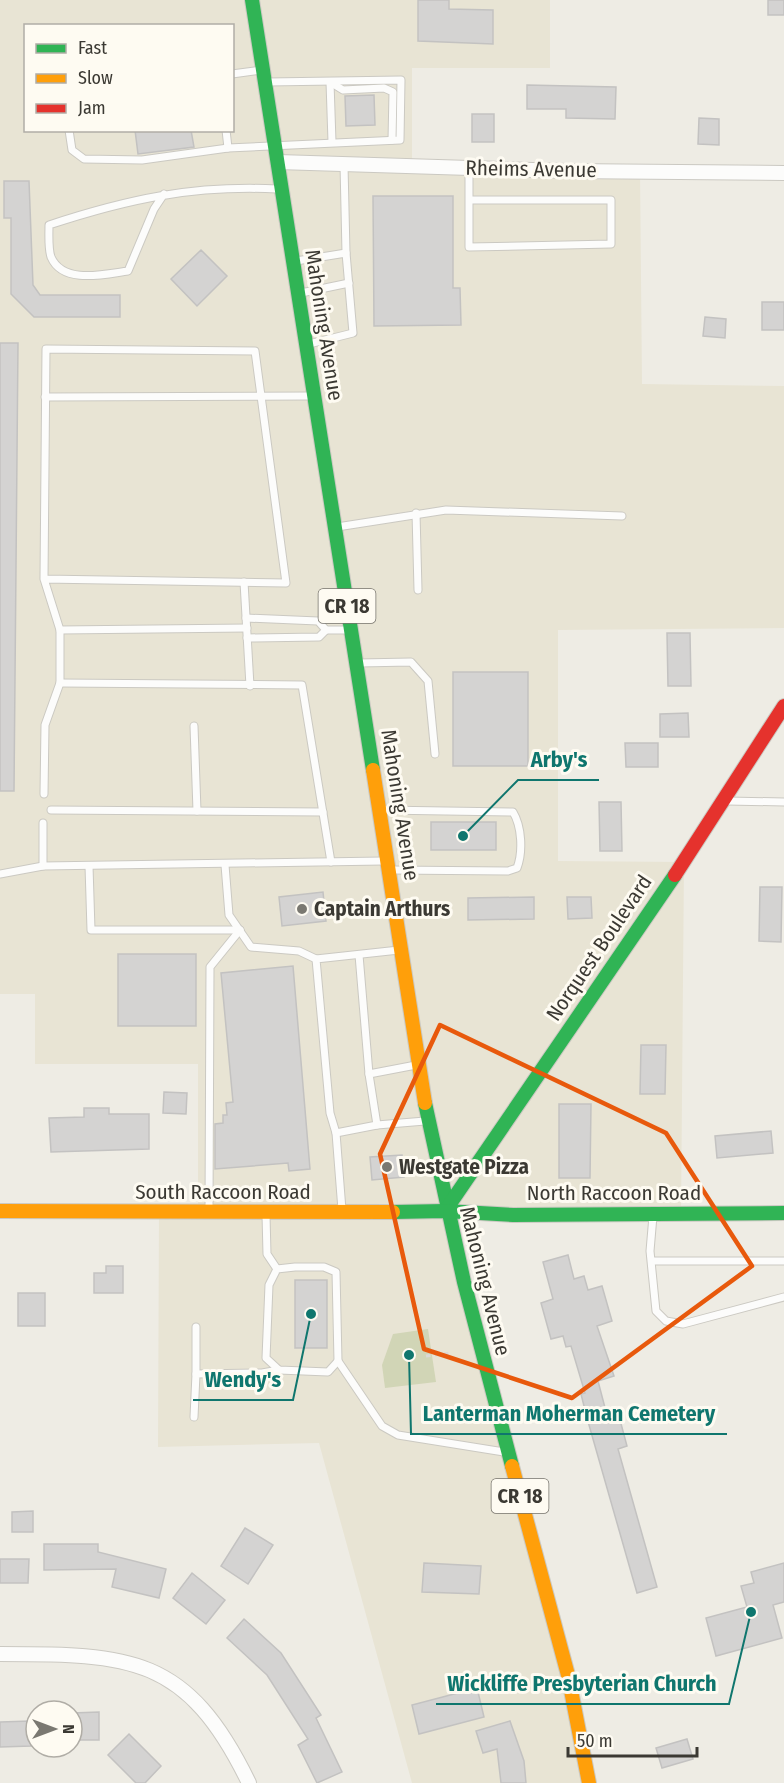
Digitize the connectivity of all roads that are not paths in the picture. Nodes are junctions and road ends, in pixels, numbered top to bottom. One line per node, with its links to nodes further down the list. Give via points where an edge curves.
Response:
1 (252, 0): 3 (main road, Mahoning Avenue / CR 18)
2 (234, 75): 3 (lane)
3 (264, 76): 4 (lane); 9 (main road, Mahoning Avenue / CR 18)
4 (330, 82): 7 (lane, via 343,90 384,88 393,92); 7 (lane, via 401,80 400,140); 8 (lane)
5 (69, 132): 10 (lane, via 72,150 84,159 142,160)
6 (226, 132): 10 (lane)
7 (392, 140): 8 (lane)
8 (332, 142): 9 (lane)
9 (275, 145): 10 (lane); 11 (main road, Mahoning Avenue / CR 18)
10 (228, 148)
11 (278, 162): 12 (street, Rheims Avenue); 15 (main road, Mahoning Avenue / CR 18)
12 (344, 165): 13 (street, Rheims Avenue); 18 (lane)
13 (469, 168): 14 (street, Rheims Avenue); 17 (lane)
14 (784, 173)
15 (282, 189): 16 (lane, via 238,187); 19 (main road, Mahoning Avenue / CR 18)
16 (164, 194): 16 (lane, via 49,225 51,256 60,270 78,275 128,271)
17 (469, 200): 17 (lane, via 469,247 611,244 611,200)
18 (346, 253): 19 (lane); 20 (lane)
19 (293, 262): 21 (main road, Mahoning Avenue / CR 18)
20 (349, 283): 21 (lane); 22 (lane, via 353,333)
21 (298, 294): 22 (main road, Mahoning Avenue / CR 18)
22 (306, 345): 24 (main road, Mahoning Avenue / CR 18)
23 (261, 396): 24 (lane); 25 (lane); 25 (lane, via 255,351 46,349); 30 (lane, via 286,583)
24 (314, 396): 28 (main road, Mahoning Avenue / CR 18)
25 (45, 397): 29 (lane)
26 (416, 513): 27 (lane, via 446,510); 28 (lane); 31 (lane)
27 (622, 516)
28 (335, 527): 36 (main road, Mahoning Avenue / CR 18)
29 (44, 579): 30 (lane); 34 (lane)
30 (244, 582): 32 (lane)
31 (418, 590)
32 (246, 618): 33 (lane); 35 (lane, via 318,621)
33 (247, 628): 34 (lane); 37 (lane)
34 (60, 630): 39 (lane)
35 (326, 630): 36 (lane); 37 (lane, via 319,637)
36 (351, 630): 38 (main road, Mahoning Avenue / CR 18)
37 (247, 638): 40 (lane)
38 (356, 664): 43 (lane, via 411,662 428,681); 48 (main road, Mahoning Avenue / CR 18)
39 (60, 683): 40 (lane); 44 (lane, via 45,725)
40 (250, 686): 50 (lane, via 302,685)
41 (784, 706): 45 (main road, Norquest Boulevard)
42 (195, 726): 49 (lane)
43 (435, 754)
44 (44, 794)
45 (724, 801): 46 (lane); 68 (main road, Norquest Boulevard)
46 (784, 802)
47 (51, 810): 49 (lane)
48 (379, 810): 54 (main road, Mahoning Avenue / CR 18); 54 (lane, via 490,810 513,812 519,822 520,861 517,868 508,871)
49 (197, 811): 50 (lane)
50 (323, 812): 52 (lane)
51 (43, 823): 55 (lane)
52 (331, 862): 53 (lane); 54 (lane)
53 (225, 865): 56 (lane); 58 (lane, via 229,915)
54 (388, 865): 59 (main road, Mahoning Avenue / CR 18)
55 (43, 866): 56 (lane); 57 (lane)
56 (89, 866): 58 (lane, via 91,930)
57 (0, 874)
58 (240, 930): 61 (lane, via 251,947 299,951); 69 (lane, via 210,967)
59 (401, 949): 60 (lane); 62 (main road, Mahoning Avenue / CR 18)
60 (360, 955): 61 (lane); 63 (lane)
61 (316, 959): 66 (lane, via 330,1113)
62 (419, 1065): 63 (lane); 64 (main road, Mahoning Avenue / CR 18)
63 (369, 1074): 65 (lane)
64 (428, 1120): 65 (lane); 68 (main road, Mahoning Avenue / CR 18)
65 (377, 1125): 66 (lane)
66 (336, 1133): 71 (lane)
67 (0, 1211): 69 (main road, South Raccoon Road)
68 (445, 1211): 71 (main road, South Raccoon Road); 73 (main road, North Raccoon Road, via 513,1215); 83 (main road, Mahoning Avenue / CR 18)
69 (209, 1213): 70 (main road, South Raccoon Road)
70 (266, 1213): 71 (main road, South Raccoon Road); 76 (lane, via 267,1254)
71 (342, 1213)
72 (784, 1213): 73 (main road, North Raccoon Road)
73 (653, 1214): 74 (lane)
74 (652, 1261): 75 (lane); 77 (lane, via 656,1311 666,1321 683,1324)
75 (784, 1262)
76 (277, 1269): 79 (lane, via 324,1267 336,1272); 80 (lane, via 269,1285 266,1358)
77 (784, 1297)
78 (196, 1327): 81 (lane)
79 (338, 1361): 80 (lane, via 328,1372); 83 (lane, via 382,1426 398,1435)
80 (279, 1370): 81 (lane)
81 (196, 1374): 82 (lane)
82 (194, 1417)
83 (508, 1453): 86 (main road, Mahoning Avenue / CR 18, via 564,1653)
84 (0, 1654): 85 (street, via 107,1657 167,1679 189,1695 217,1725)
85 (249, 1783)
86 (589, 1783)

